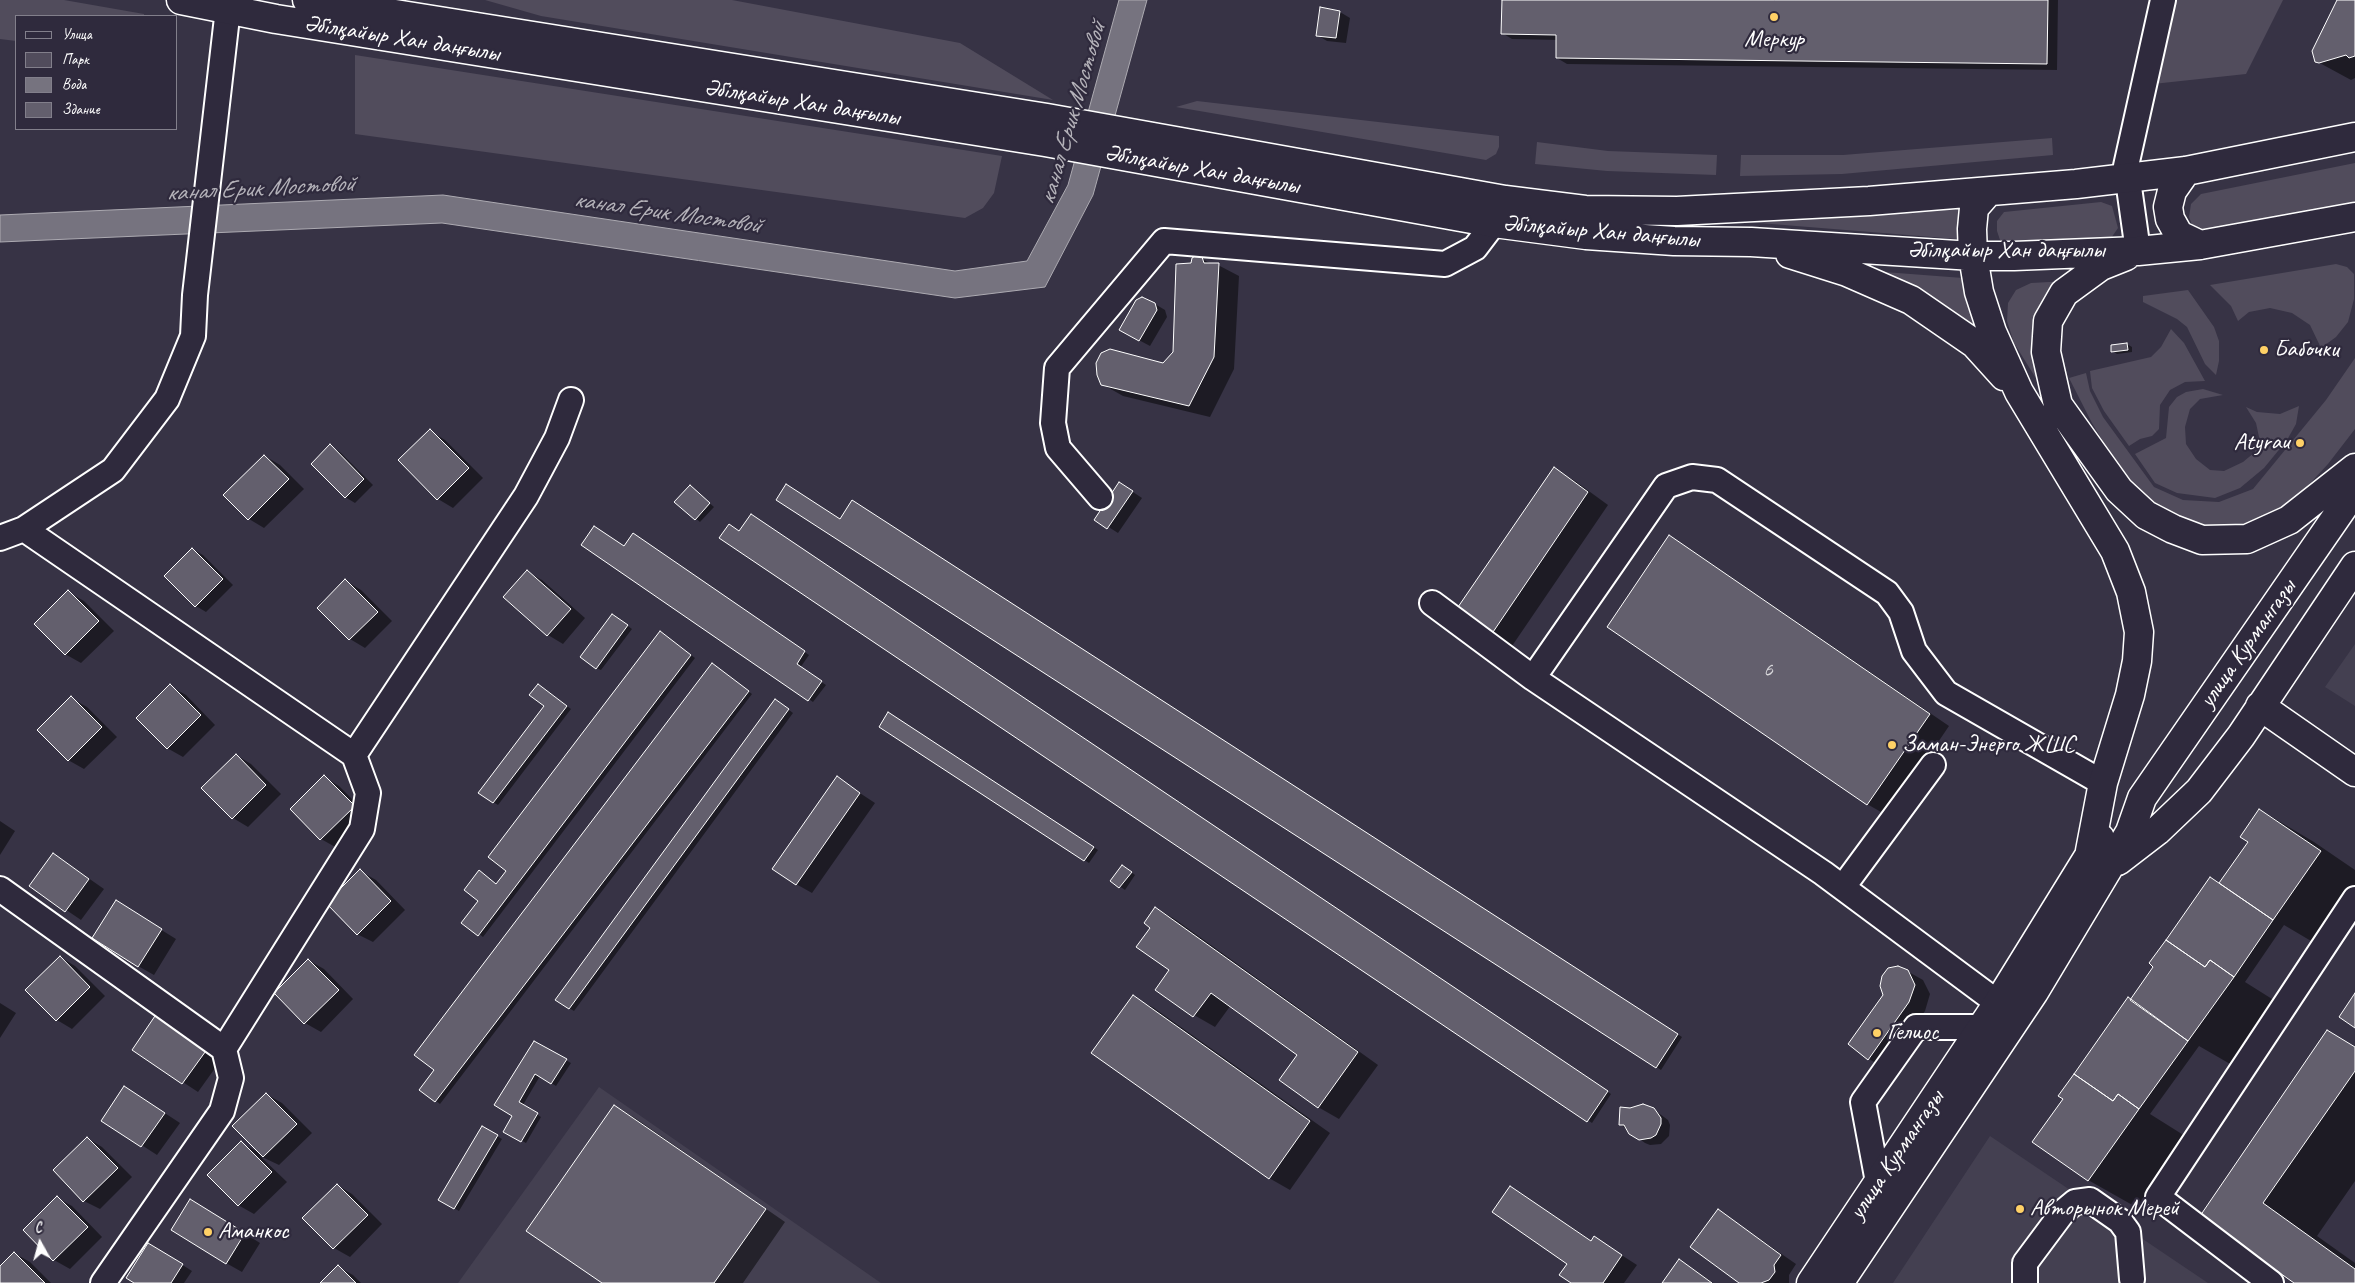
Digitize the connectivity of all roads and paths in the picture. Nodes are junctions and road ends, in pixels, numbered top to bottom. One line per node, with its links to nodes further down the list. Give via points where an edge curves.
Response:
1 (181, 0): 5 (main road, Әбілқайыр Хан даңғылы)
2 (307, 0): 6 (main road, Әбілқайыр Хан даңғылы)
3 (412, 0): 6 (main road)
4 (2163, 0): 11 (street, via 2126,166)
5 (228, 5): 7 (main road, Әбілқайыр Хан даңғылы, via 302,24); 24 (street, via 193,336 167,399 112,470)
6 (470, 25): 7 (main road, Әбілқайыр Хан даңғылы)
7 (1046, 130): 9 (main road, Әбілқайыр Хан даңғылы)
8 (2355, 138): 10 (main road, Әбілқайыр Хан даңғылы)
9 (1158, 149): 12 (main road, Әбілқайыр Хан даңғылы, via 1585,210 1677,211); 14 (main road, Әбілқайыр Хан даңғылы)
10 (2186, 171): 11 (main road, Әбілқайыр Хан даңғылы); 16 (main road, via 2172,190 2168,207 2170,219 2179,235)
11 (2127, 178): 12 (main road, Әбілқайыр Хан даңғылы); 17 (street)
12 (1988, 192): 18 (main road, via 1974,208)
13 (2355, 217): 16 (main road, Әбілқайыр Хан даңғылы)
14 (1494, 223): 15 (main road, Әбілқайыр Хан даңғылы, via 1615,237); 23 (street, via 1475,248 1445,264 1164,241 1057,368 1054,423 1058,448)
15 (1751, 242): 18 (main road, Әбілқайыр Хан даңғылы); 19 (main road, via 1847,272 1911,300 1975,344)
16 (2200, 245): 17 (main road, Әбілқайыр Хан даңғылы)
17 (2138, 251): 18 (main road, Әбілқайыр Хан даңғылы); 21 (main road, via 2101,266 2064,293 2048,321 2046,352 2058,405 2119,490 2146,515 2173,529 2202,540 2247,539 2289,520)
18 (1973, 256): 19 (main road, via 1979,292 1992,332)
19 (2019, 392): 33 (main road, via 2115,551 2131,592 2139,632 2137,662)
20 (571, 400): 30 (street, via 557,438 526,496)
21 (2355, 468)
22 (2355, 490): 34 (main road, улица Курмангазы, via 2142,798 2114,819)
23 (1100, 498)
24 (24, 530): 25 (street); 30 (street)
25 (0, 538)
26 (2355, 566): 29 (main road)
27 (1432, 603): 28 (street)
28 (1533, 678): 33 (street, via 1666,486 1692,477 1717,480 1887,593 1901,612 1914,651 1946,693); 35 (street)
29 (2260, 706): 32 (main road); 34 (main road, via 2199,791 2157,831)
30 (354, 755): 40 (street, via 368,793 362,829)
31 (1933, 765): 35 (street)
32 (2355, 772)
33 (2103, 783): 34 (main road)
34 (2099, 860): 38 (main road, улица Курмангазы)
35 (1843, 887): 38 (street)
36 (0, 888): 40 (street)
37 (2355, 899): 47 (street, via 2158,1197)
38 (2008, 1010): 39 (main road, улица Курмангазы)
39 (1992, 1033): 41 (main road, улица Курмангазы); 41 (street, via 1916,1027 1862,1102)
40 (224, 1049): 43 (street, via 231,1078 222,1111)
41 (1889, 1180): 44 (main road, улица Курмангазы); 45 (main road, улица Курмангазы)
42 (2133, 1282): 46 (street, via 2128,1232 2120,1221 2090,1200 2075,1202 2063,1212 2025,1263)
43 (103, 1283)
44 (1811, 1283)
45 (1839, 1283)
46 (2025, 1283)
47 (2271, 1283)

